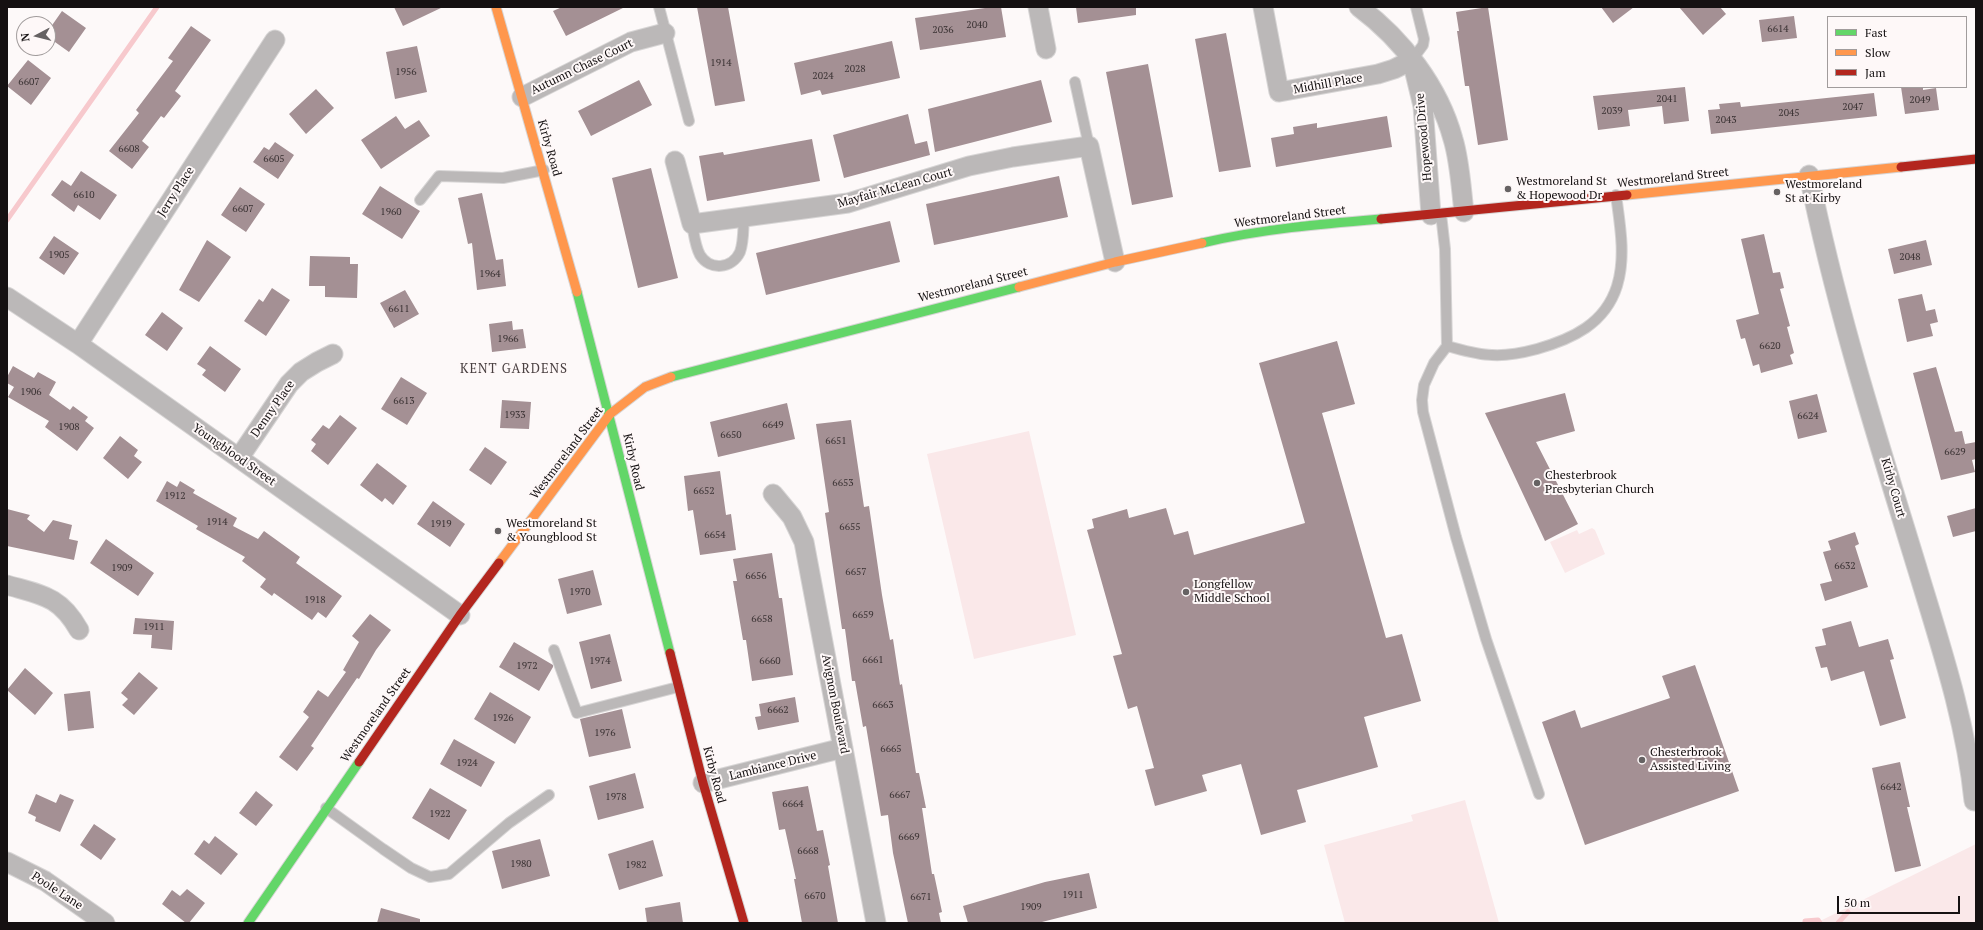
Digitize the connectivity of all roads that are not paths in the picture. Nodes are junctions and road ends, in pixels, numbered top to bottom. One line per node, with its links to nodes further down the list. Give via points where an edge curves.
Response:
1 (496, 7): 12 (main road, Kirby Road)
2 (658, 7): 7 (lane)
3 (1038, 7): 9 (street)
4 (1263, 7): 10 (street, Midhill Place, via 1279,92 1373,76)
5 (1359, 7): 10 (street, Hopewood Drive, via 1389,33)
6 (1416, 7): 10 (lane, via 1424,39 1423,45)
7 (665, 33): 12 (street, Autumn Chase Court, via 631,42); 13 (lane)
8 (275, 40): 27 (street, Jerry Place)
9 (1046, 49)
10 (1412, 60): 21 (street, Hopewood Drive, via 1430,86 1448,124 1455,146); 22 (street, Hopewood Drive, via 1423,106)
11 (1075, 82): 14 (lane)
12 (522, 97): 17 (main road, Kirby Road)
13 (689, 121)
14 (1089, 146): 23 (street, Mayfair McLean Court, via 969,166 848,203); 25 (street)
15 (1976, 159): 18 (main road, Westmoreland Street)
16 (675, 161): 24 (street)
17 (544, 170): 20 (lane, via 503,178 439,176); 30 (main road, Kirby Road)
18 (1809, 175): 19 (main road, Westmoreland Street); 42 (street, Kirby Court, via 1822,242 1964,729)
19 (1616, 195): 21 (main road, Westmoreland Street); 28 (lane, via 1622,256 1618,281 1606,310 1589,327 1558,343 1512,355 1479,354)
20 (420, 200)
21 (1464, 212): 22 (main road, Westmoreland Street)
22 (1436, 214): 25 (main road, Westmoreland Street, via 1274,229 1190,244); 28 (lane, via 1445,249)
23 (744, 217): 24 (street, Mayfair McLean Court); 24 (lane, via 739,252 725,266 714,266 699,254)
24 (692, 224)
25 (1115, 262): 30 (main road, Westmoreland Street, via 676,375 646,387)
26 (7, 297): 27 (street, Youngblood Street)
27 (78, 344): 31 (street, Youngblood Street)
28 (1448, 346): 40 (lane, via 1434,363 1424,385 1424,418 1486,639)
29 (333, 354): 31 (street, Denny Place, via 301,372 289,384)
30 (610, 414): 34 (main road, Westmoreland Street); 37 (main road, Kirby Road)
31 (239, 458): 34 (street, Youngblood Street)
32 (773, 494): 38 (street, Avignon Boulevard, via 792,517 804,542)
33 (7, 586): 35 (street, via 45,596 60,604)
34 (460, 615): 43 (main road, Westmoreland Street)
35 (79, 630)
36 (554, 650): 37 (lane, via 577,713)
37 (678, 687): 39 (main road, Kirby Road)
38 (843, 748): 39 (street, Lambiance Drive); 48 (street, Avignon Boulevard)
39 (703, 783): 47 (main road, Kirby Road)
40 (1538, 794)
41 (549, 795): 43 (lane, via 509,823 449,874 430,877 411,868)
42 (1974, 802)
43 (326, 808): 46 (main road, Westmoreland Street)
44 (7, 862): 45 (street, Poole Lane, via 45,881)
45 (105, 923)
46 (248, 923)
47 (744, 923)
48 (876, 923)

